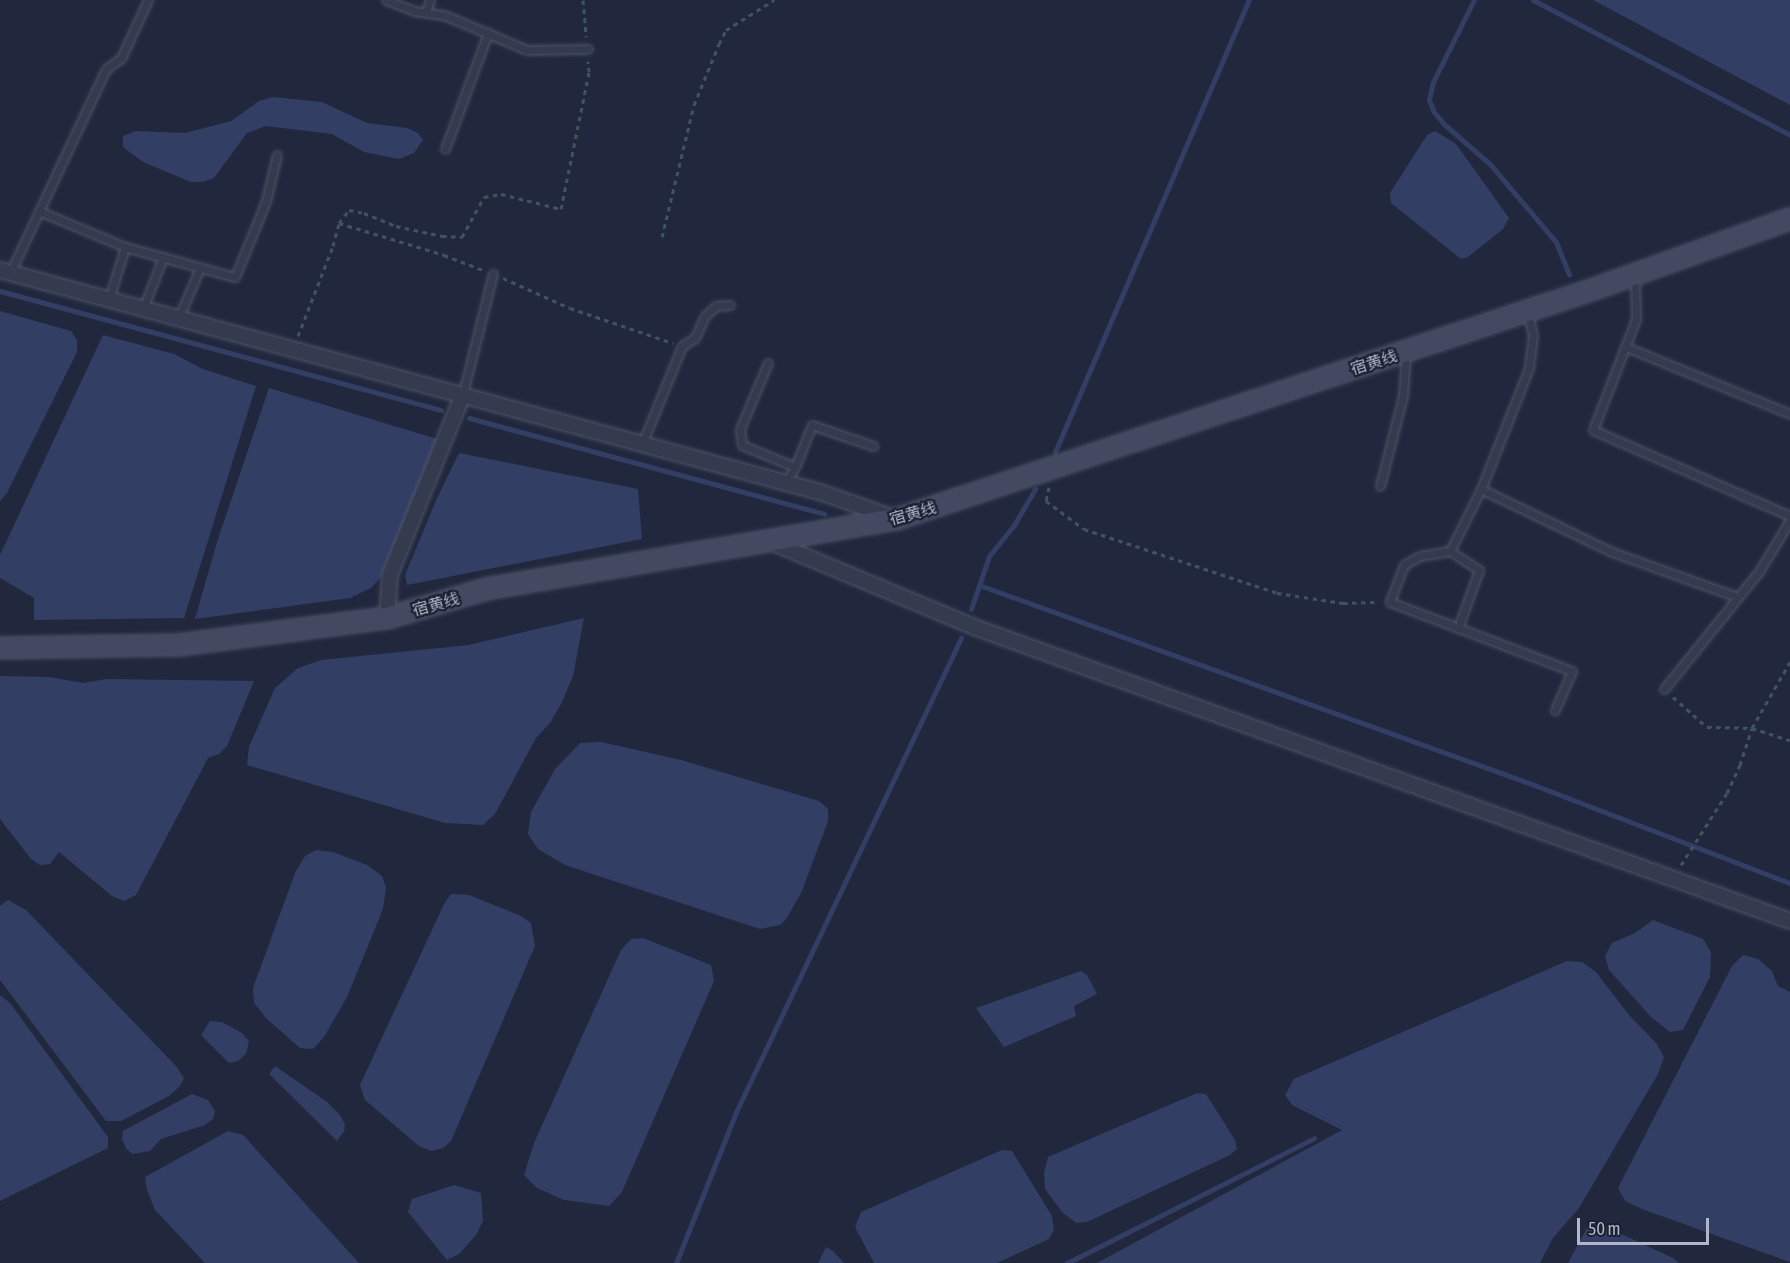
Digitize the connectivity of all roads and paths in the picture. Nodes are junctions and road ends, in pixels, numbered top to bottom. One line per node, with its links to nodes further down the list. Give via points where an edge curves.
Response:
1 (148, 0): 11 (lane, via 121,58 106,69)
2 (386, 0): 6 (lane)
3 (430, 0): 6 (lane)
4 (583, 0): 8 (path)
5 (774, 0): 14 (path, via 726,30 718,44 694,105)
6 (426, 12): 7 (lane)
7 (488, 33): 8 (lane, via 527,50); 9 (lane)
8 (588, 49): 13 (path, via 589,72 561,209 501,194 484,197 462,237 396,226 349,210)
9 (445, 149)
10 (277, 155): 17 (lane, via 266,201 235,277)
11 (39, 211): 15 (lane); 18 (lane)
12 (1790, 219): 20 (main road, 宿黄线)
13 (339, 223): 19 (path); 28 (path)
14 (662, 237)
15 (125, 247): 16 (lane); 21 (lane)
16 (163, 257): 17 (lane); 23 (lane)
17 (200, 267): 25 (lane)
18 (5, 271): 21 (street)
19 (493, 274): 26 (path, via 570,308); 31 (lane)
20 (1634, 274): 24 (main road, 宿黄线); 27 (lane, via 1636,320)
21 (109, 300): 23 (street)
22 (730, 305): 26 (lane, via 716,306 705,316 695,338)
23 (142, 309): 25 (street)
24 (1528, 311): 29 (main road, 宿黄线); 39 (lane, via 1533,335 1529,368)
25 (178, 319): 28 (street)
26 (682, 346): 33 (lane)
27 (1626, 347): 32 (lane); 40 (lane, via 1593,430)
28 (293, 351): 31 (street)
29 (1406, 351): 36 (main road, 宿黄线); 38 (lane, via 1403,396)
30 (768, 363): 35 (lane, via 740,429 742,444)
31 (462, 397): 33 (street); 46 (street, via 390,574)
32 (1790, 414)
33 (641, 444): 37 (street)
34 (873, 446): 35 (lane, via 812,425)
35 (795, 467): 37 (lane)
36 (1053, 467): 41 (main road, 宿黄线); 45 (path, via 1046,501 1084,529 1277,593 1343,603)
37 (786, 483): 41 (street)
38 (1380, 486)
39 (1481, 489): 43 (lane); 44 (lane, via 1612,552)
40 (1790, 518): 44 (lane, via 1760,570)
41 (897, 519): 42 (main road, 宿黄线)
42 (769, 541): 46 (main road, 宿黄线, via 486,589); 55 (street, via 974,627)
43 (1450, 551): 45 (lane, via 1420,556 1404,565); 47 (lane, via 1479,570)
44 (1738, 597): 50 (lane)
45 (1390, 602): 47 (lane)
46 (387, 618): 48 (main road, 宿黄线, via 179,645)
47 (1458, 628): 51 (lane, via 1572,671)
48 (0, 648)
49 (1790, 662): 52 (path)
50 (1664, 689): 52 (path, via 1707,727)
51 (1555, 710)
52 (1752, 728): 53 (path); 54 (path, via 1727,793)
53 (1790, 740)
54 (1687, 853)
55 (1790, 921)

